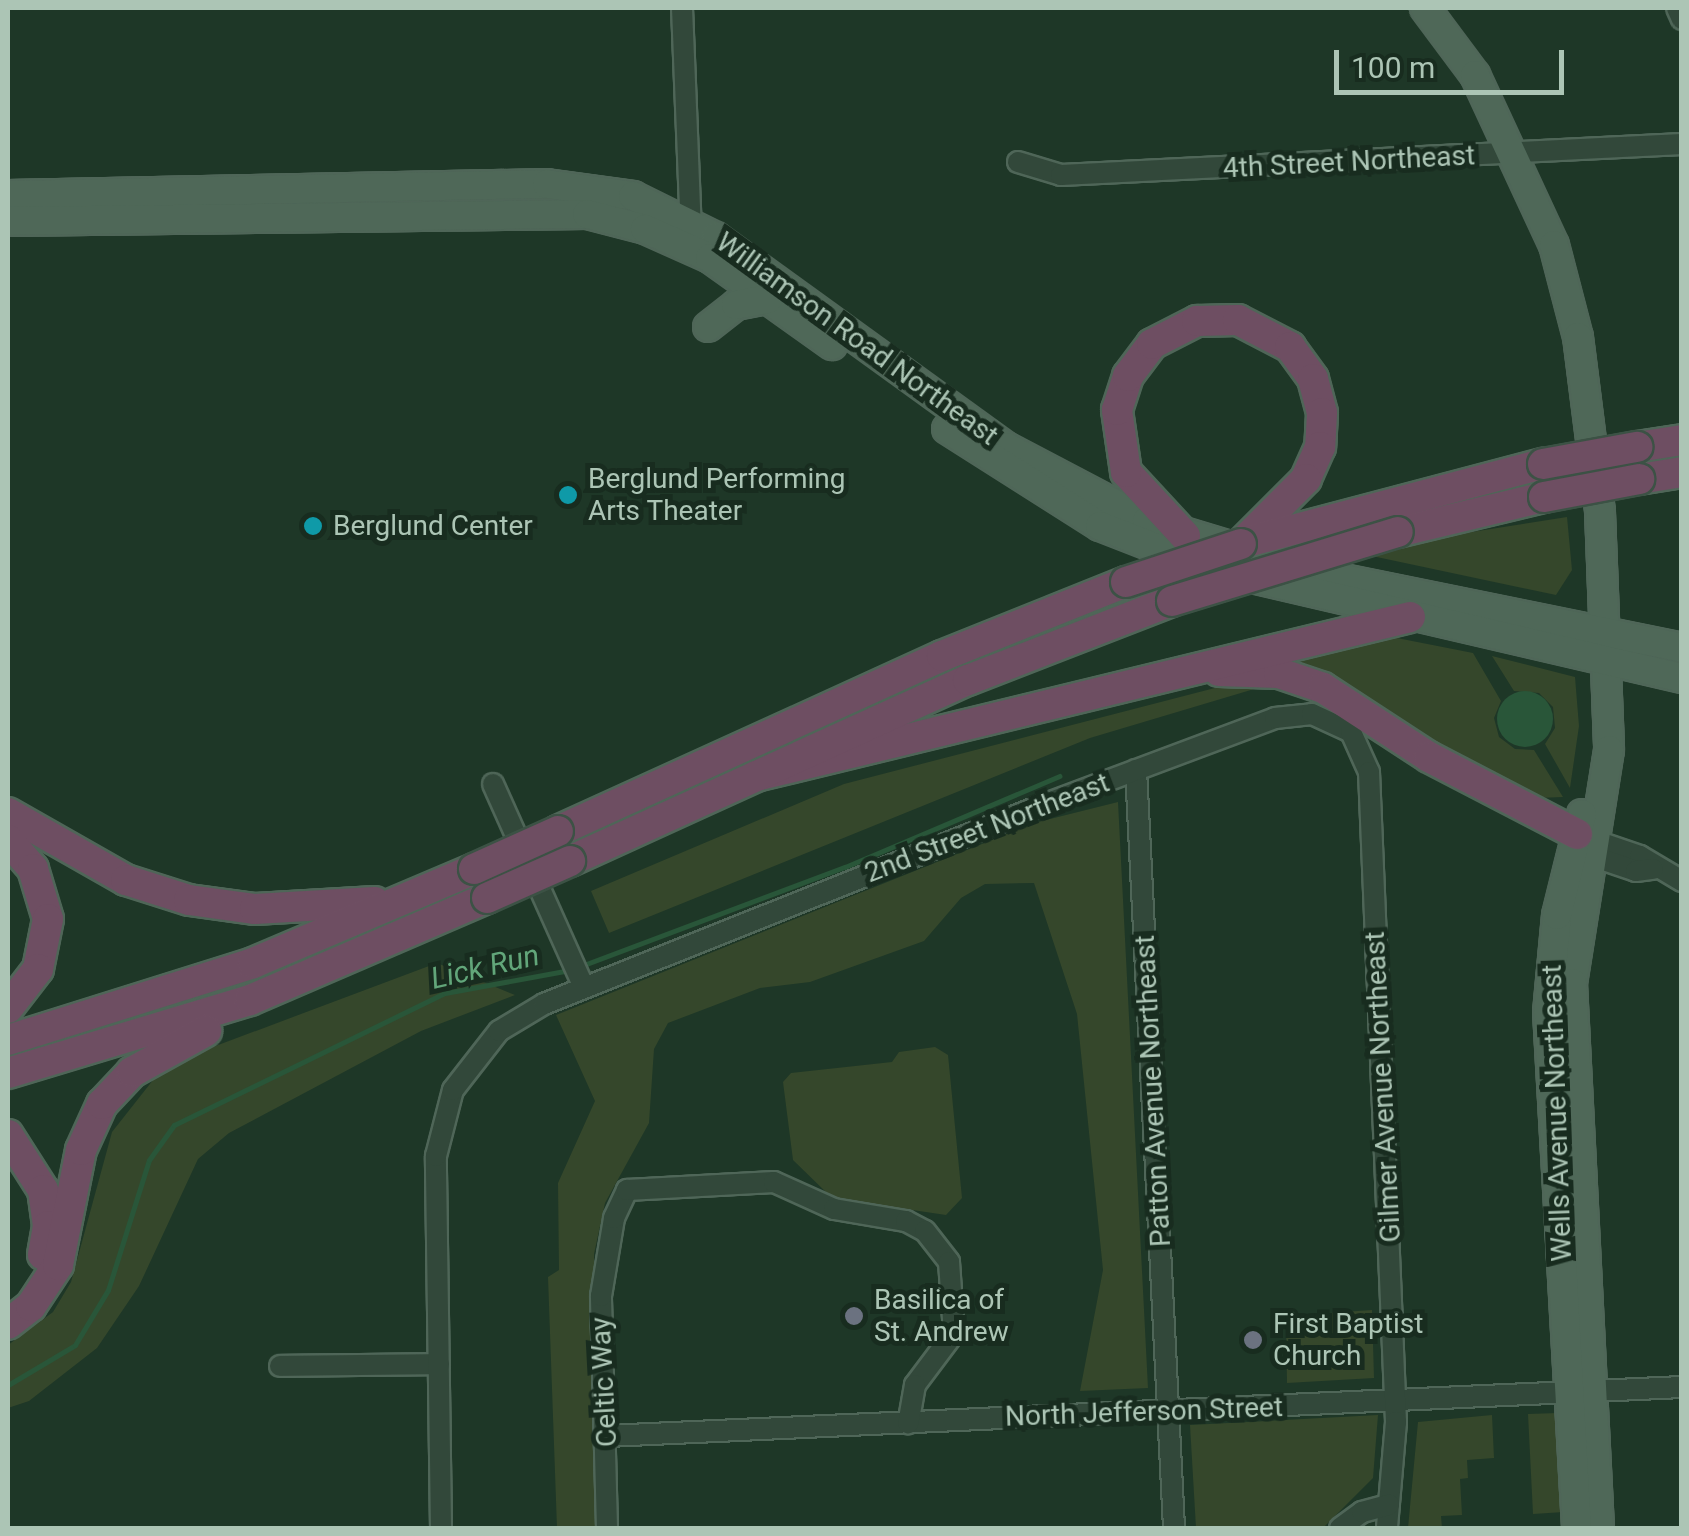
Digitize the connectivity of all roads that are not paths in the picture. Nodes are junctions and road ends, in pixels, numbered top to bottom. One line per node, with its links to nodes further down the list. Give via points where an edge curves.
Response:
1 (682, 8): 10 (street)
2 (1425, 8): 6 (main road, Wells Avenue Northeast, via 1476,75)
3 (1677, 8): 4 (street)
4 (1682, 19)
5 (1682, 144): 6 (street, 4th Street Northeast)
6 (1515, 154): 7 (street, 4th Street Northeast, via 1061,175); 18 (main road, Wells Avenue Northeast, via 1569,297 1588,429)
7 (1018, 162)
8 (8, 195): 10 (main road, Williamson Road Northeast, via 554,184 633,196)
9 (8, 221): 10 (main road, Williamson Road Northeast, via 562,212)
10 (691, 235): 11 (main road, Williamson Road Northeast); 15 (main road, Williamson Road Northeast, via 1006,447)
11 (768, 299): 12 (main road, via 736,305); 17 (main road, Williamson Road Northeast, via 1000,468 1100,526 1234,576)
12 (708, 327)
13 (1682, 440): 16 (highway, bridge, via 1543,464)
14 (1682, 472): 25 (highway, bridge, via 1398,532 1172,601 968,680)
15 (1185, 536): 16 (highway, via 1134,485 1116,432 1122,391 1138,358 1184,325 1216,318 1253,324 1290,347 1313,379 1322,413 1320,447 1286,504); 18 (main road, Williamson Road Northeast, via 1361,583)
16 (1241, 544): 31 (highway, bridge, via 942,656)
17 (1410, 616): 20 (main road, Williamson Road Northeast); 22 (highway, via 1288,641)
18 (1597, 630): 19 (main road, Williamson Road Northeast); 20 (main road, Wells Avenue Northeast)
19 (1682, 648)
20 (1600, 659): 21 (main road, Williamson Road Northeast); 29 (main road, Wells Avenue Northeast)
21 (1682, 678)
22 (1156, 680): 25 (highway); 29 (highway, via 1239,670 1299,679)
23 (1136, 770): 24 (street, 2nd Street Northeast, via 1275,718 1312,714 1350,732); 32 (street, 2nd Street Northeast); 45 (street, Patton Avenue Northeast)
24 (1368, 772): 44 (street, Gilmer Avenue Northeast)
25 (756, 776): 33 (highway, bridge)
26 (493, 784): 32 (street)
27 (8, 813): 31 (highway, via 126,880 189,900 286,909)
28 (8, 840): 34 (highway, via 33,869 48,918 38,969)
29 (1588, 843): 30 (street, via 1636,871 1653,869); 43 (main road, Wells Avenue Northeast, via 1554,932 1548,1012)
30 (1682, 881)
31 (408, 898): 35 (highway, via 254,963)
32 (575, 968): 40 (street, 2nd Street Northeast, via 499,1030 468,1064 445,1108 436,1156)
33 (250, 1000): 36 (highway); 39 (highway, via 220,1026 181,1040 132,1072 102,1104 80,1150 58,1264 31,1306)
34 (8, 1008)
35 (8, 1040)
36 (8, 1073)
37 (8, 1135): 38 (highway, via 36,1173 48,1226 40,1263)
38 (8, 1304)
39 (8, 1324)
40 (439, 1364): 41 (street); 49 (street, 2nd Street Northeast)
41 (280, 1366)
42 (1682, 1387): 43 (street, North Jefferson Street)
43 (1580, 1392): 44 (street, North Jefferson Street); 54 (main road); 55 (main road)
44 (1395, 1402): 45 (street, North Jefferson Street); 48 (street, Gilmer Avenue Northeast)
45 (1168, 1412): 46 (street, North Jefferson Street); 51 (street, Patton Avenue Northeast)
46 (908, 1422): 47 (street, North Jefferson Street); 47 (street, Celtic Way, via 915,1385 954,1334 950,1262 925,1231 906,1221 834,1209 774,1182 627,1190 610,1237 600,1324)
47 (607, 1436): 50 (street, Celtic Way)
48 (1389, 1505): 52 (street, via 1362,1512); 53 (street, Gilmer Avenue Northeast)
49 (442, 1528)
50 (607, 1528)
51 (1174, 1528)
52 (1340, 1528)
53 (1387, 1528)
54 (1576, 1528)
55 (1599, 1528)

